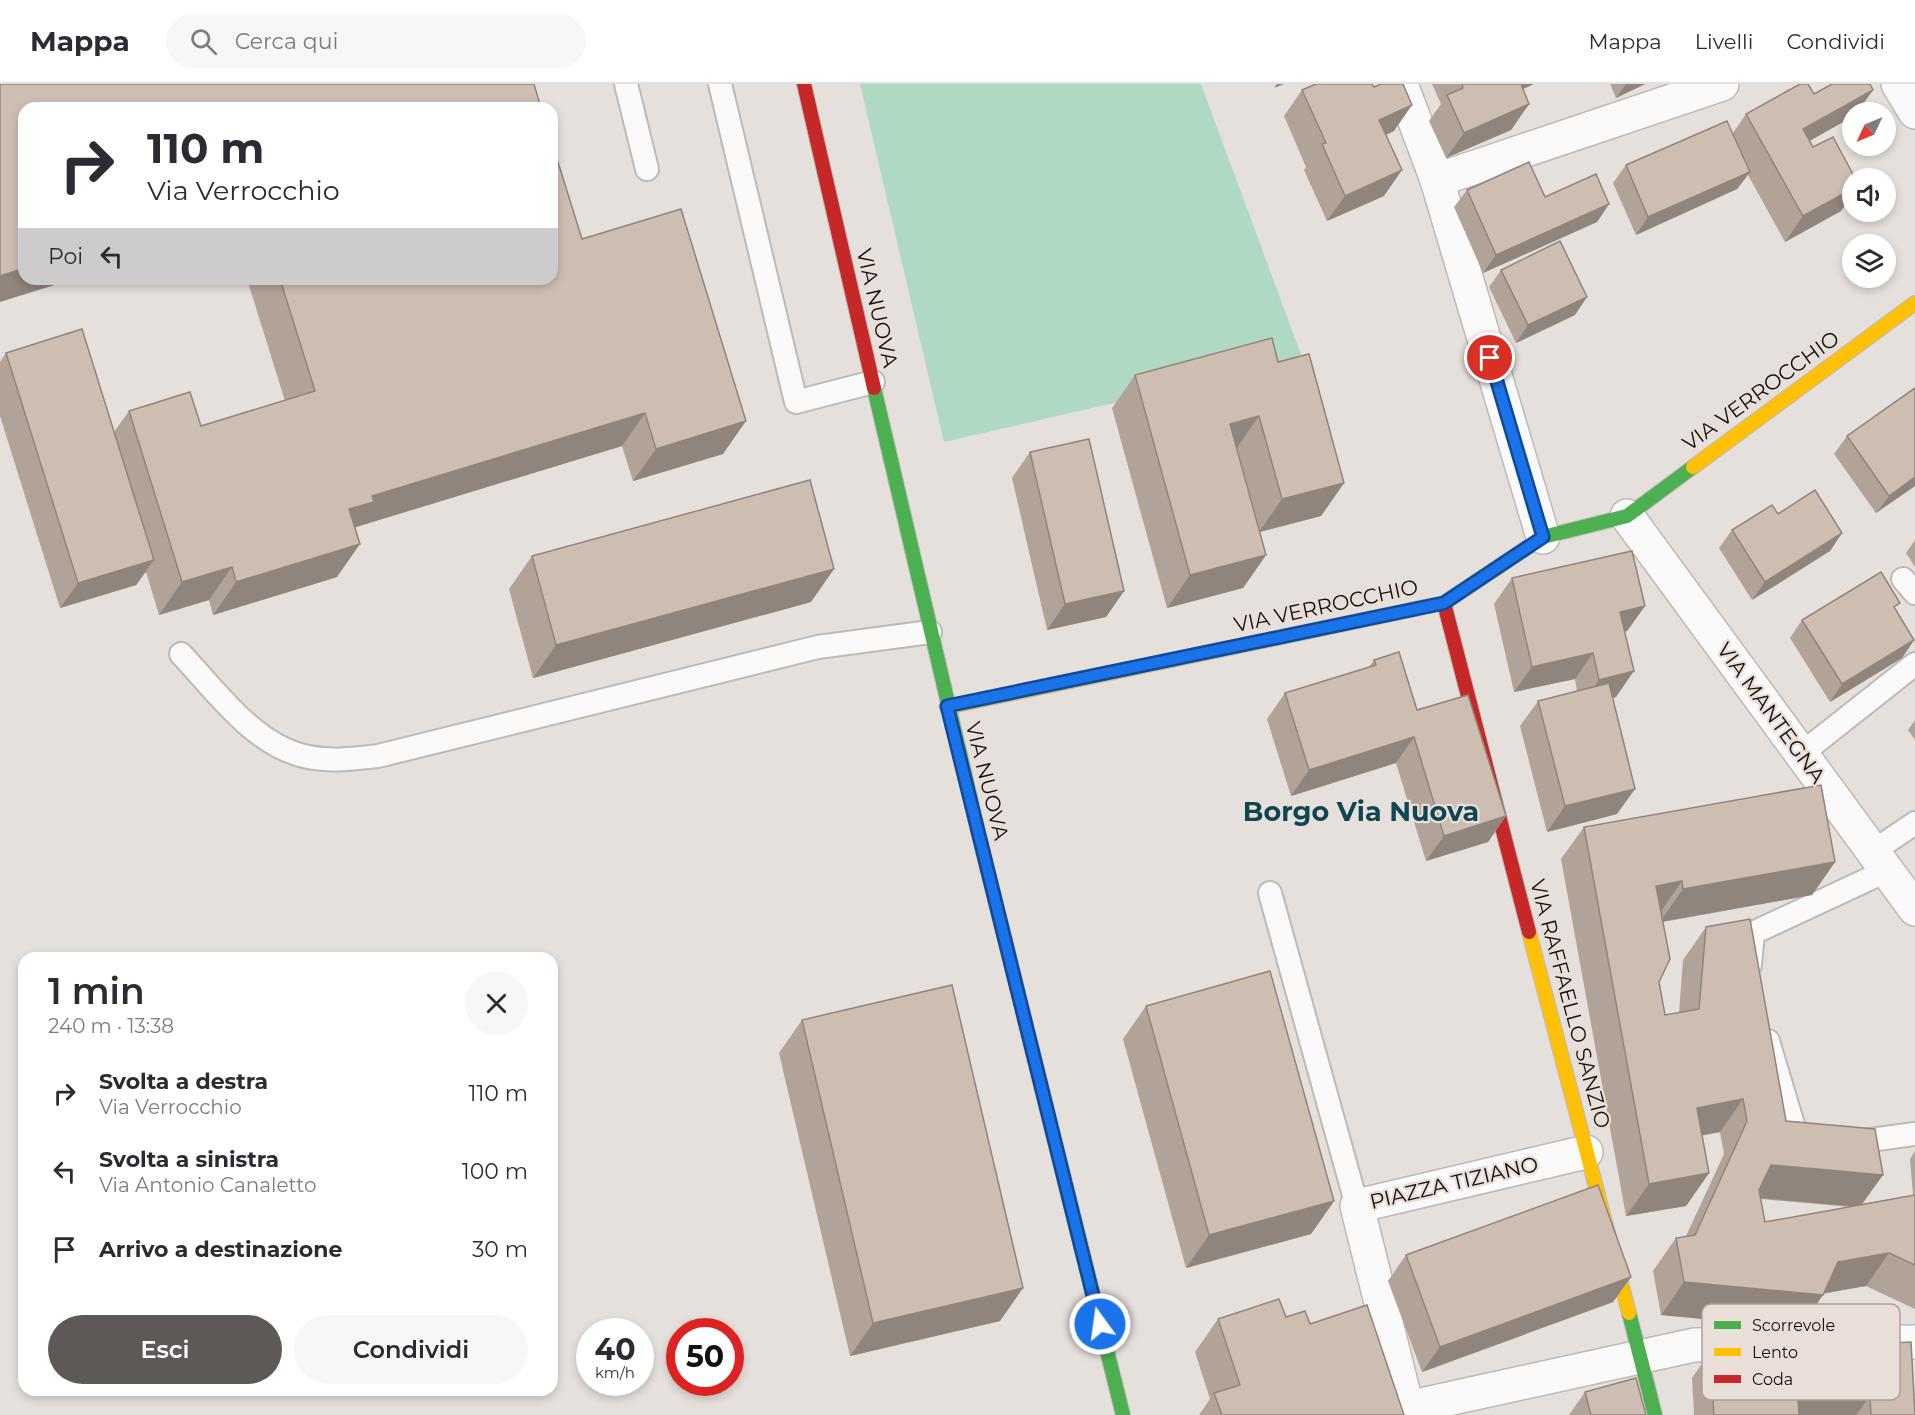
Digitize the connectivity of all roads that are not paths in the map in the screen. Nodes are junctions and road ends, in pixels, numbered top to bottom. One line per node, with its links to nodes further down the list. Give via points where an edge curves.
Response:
1 (626, 84): 8 (lane)
2 (720, 84): 11 (lane, via 796,402)
3 (804, 84): 11 (street, VIA NUOVA)
4 (1401, 84): 9 (street)
5 (1722, 84): 9 (street)
6 (1898, 84): 7 (street)
7 (1915, 112)
8 (647, 169)
9 (1437, 180): 13 (street)
10 (1915, 303): 12 (street, VIA VERROCCHIO)
11 (873, 382): 15 (street, VIA NUOVA)
12 (1627, 516): 13 (street, VIA VERROCCHIO); 19 (street, VIA MANTEGNA)
13 (1543, 537): 14 (street, VIA VERROCCHIO)
14 (1444, 603): 18 (street, VIA VERROCCHIO); 26 (street, VIA RAFFAELLO SANZIO)
15 (930, 632): 16 (lane, via 818,647 378,756 339,760 303,756 269,740 238,715); 18 (street, VIA NUOVA)
16 (181, 654)
17 (1915, 664): 19 (lane)
18 (947, 706): 33 (street, VIA NUOVA)
19 (1801, 754): 21 (street, VIA MANTEGNA)
20 (1915, 823): 21 (lane)
21 (1897, 879): 23 (lane, via 1754,933 1749,976)
22 (1270, 893): 27 (lane)
23 (1752, 987)
24 (1762, 1019): 25 (lane, via 1794,1128 1802,1139 1817,1147)
25 (1915, 1134)
26 (1586, 1152): 27 (street, PIAZZA TIZIANO); 31 (street, VIA RAFFAELLO SANZIO)
27 (1357, 1206): 32 (street, PIAZZA TIZIANO)
28 (1900, 1342): 29 (street)
29 (1915, 1342)
30 (1702, 1345): 31 (street)
31 (1640, 1358): 32 (street); 34 (street, VIA RAFFAELLO SANZIO)
32 (1408, 1412)
33 (1123, 1415)
34 (1655, 1415)

